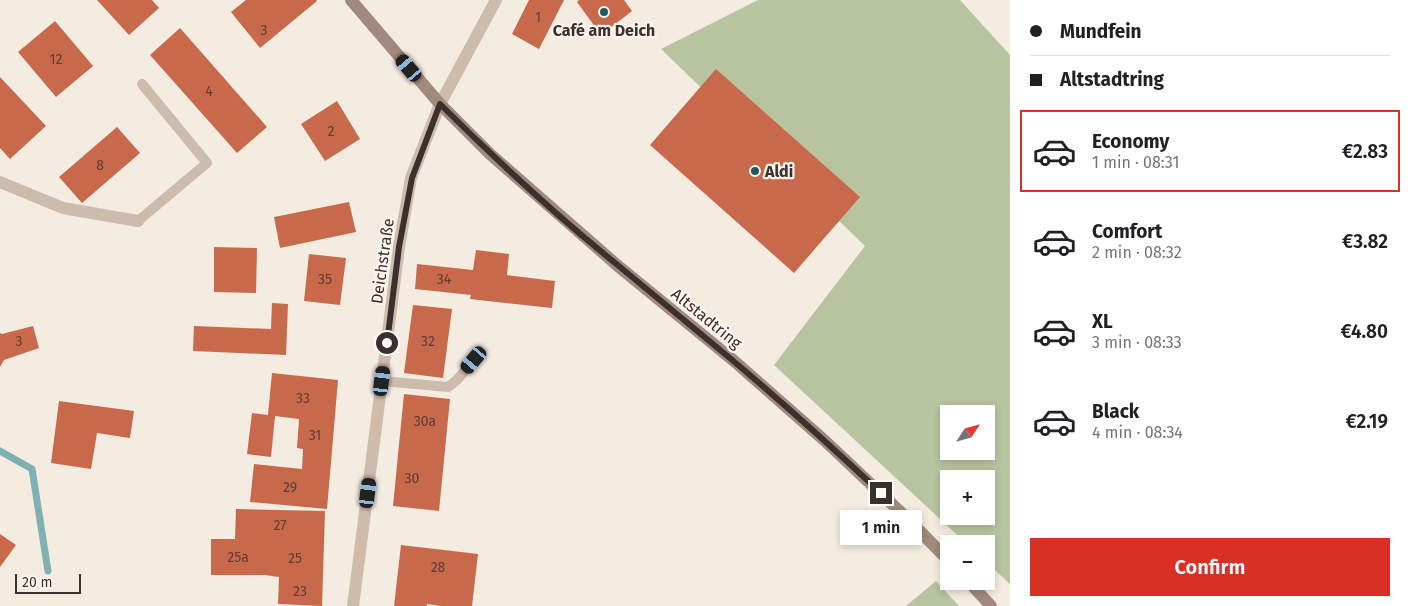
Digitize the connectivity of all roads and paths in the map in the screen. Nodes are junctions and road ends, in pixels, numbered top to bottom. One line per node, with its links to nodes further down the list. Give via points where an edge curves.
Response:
1 (351, 0): 4 (main road, Altstadtring)
2 (496, 0): 4 (street, Deichstraße)
3 (142, 84): 6 (lane, via 207,163)
4 (440, 104): 8 (street, Deichstraße, via 412,178 399,247); 9 (main road, Altstadtring, via 490,154 824,440)
5 (0, 182): 6 (street, via 62,208)
6 (138, 221)
7 (474, 360): 8 (lane, via 448,387)
8 (382, 381): 11 (street, Deichstraße)
9 (940, 552)
10 (976, 590): 12 (main road)
11 (353, 606)
12 (991, 606)

